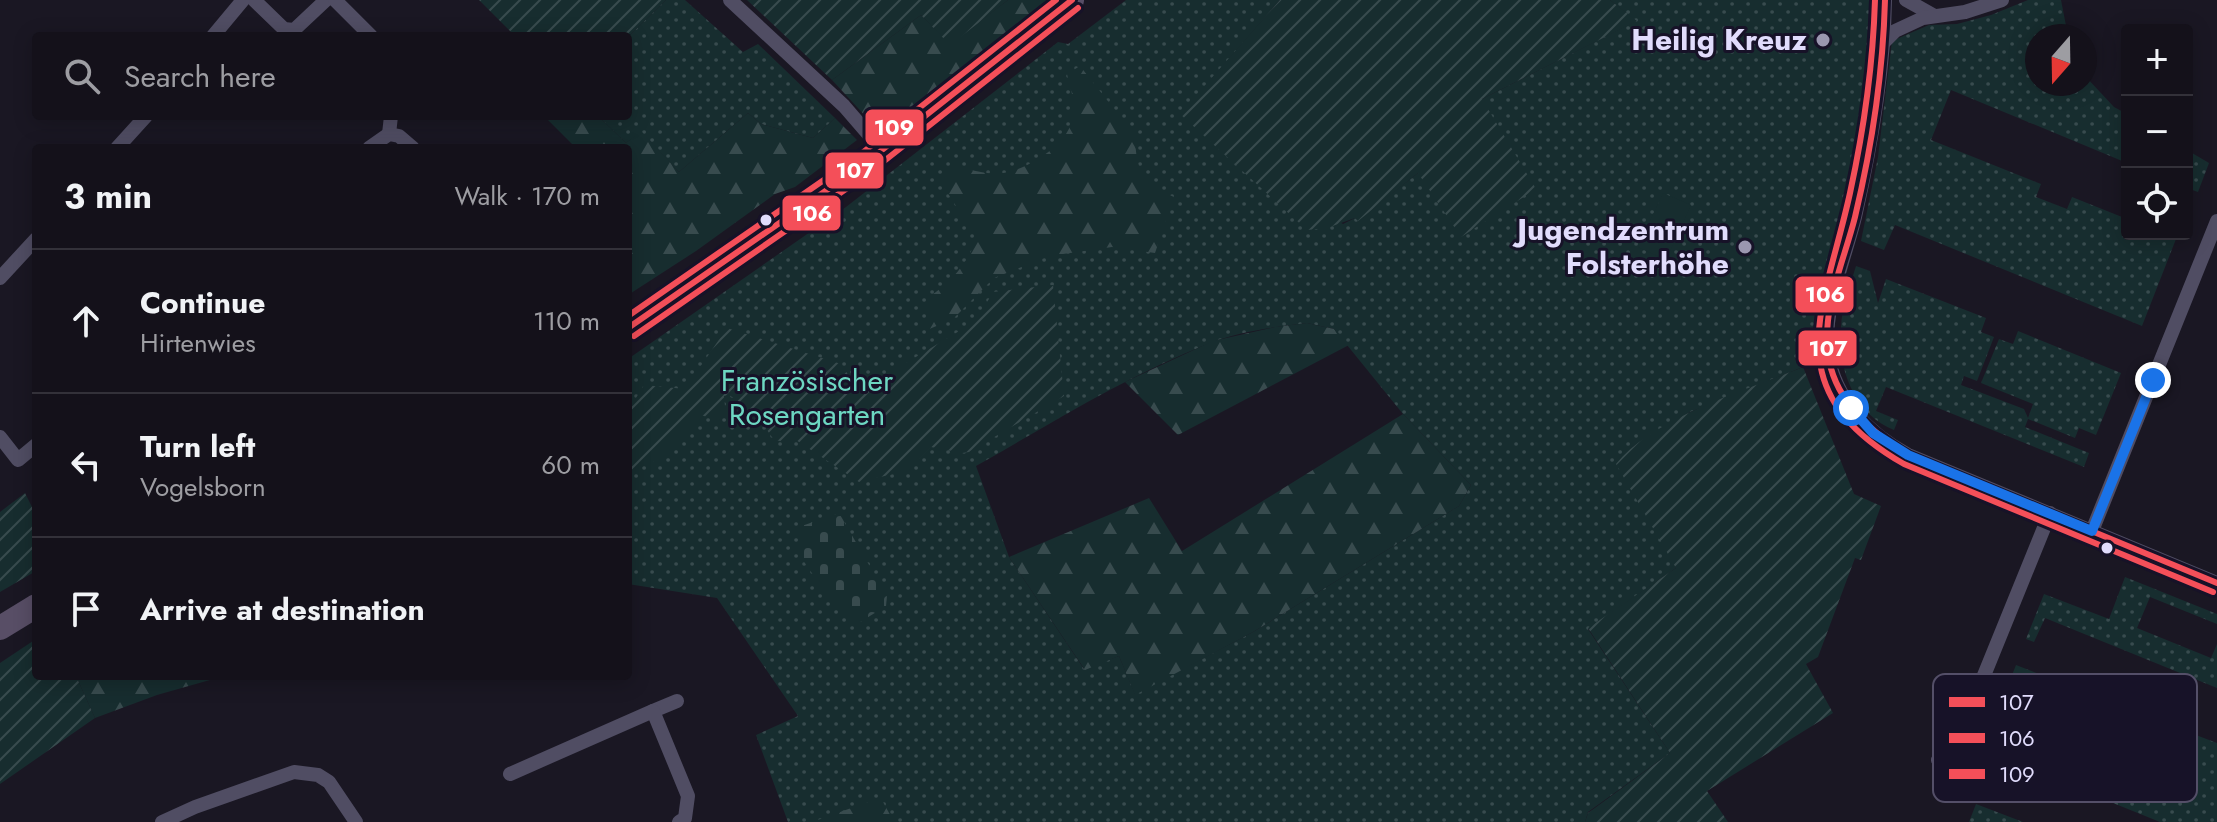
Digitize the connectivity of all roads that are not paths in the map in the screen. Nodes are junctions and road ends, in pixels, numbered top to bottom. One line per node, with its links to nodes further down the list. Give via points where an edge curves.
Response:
1 (243, 0): 11 (street)
2 (254, 0): 3 (street, via 284,29 294,30)
3 (326, 0)
4 (335, 0): 12 (street)
5 (730, 0): 20 (street, via 844,106)
6 (1072, 0): 20 (main road)
7 (1885, 0): 13 (street)
8 (1906, 0): 10 (street)
9 (2002, 0): 10 (street)
10 (1933, 15): 13 (street, via 1895,31)
11 (216, 32)
12 (367, 32)
13 (1882, 44): 27 (street, via 1868,156 1828,322 1832,369 1857,416 1886,442)
14 (142, 120): 17 (street)
15 (391, 120): 16 (street)
16 (389, 134): 18 (street); 19 (street)
17 (121, 144)
18 (375, 144)
19 (408, 144)
20 (882, 150): 24 (main road)
21 (2217, 221): 28 (street)
22 (32, 243): 23 (street)
23 (0, 278)
24 (632, 325)
25 (0, 437): 26 (street, via 18,460)
26 (32, 448)
27 (2050, 513): 28 (street); 32 (street)
28 (2092, 531): 29 (street)
29 (2217, 583)
30 (32, 608): 31 (main road)
31 (0, 628)
32 (1985, 674)
33 (677, 701): 34 (street)
34 (653, 711): 35 (street); 38 (street, via 688,796 685,818)
35 (510, 774)
36 (162, 822): 37 (street, via 294,772 329,782)
37 (356, 822)
38 (679, 822)

